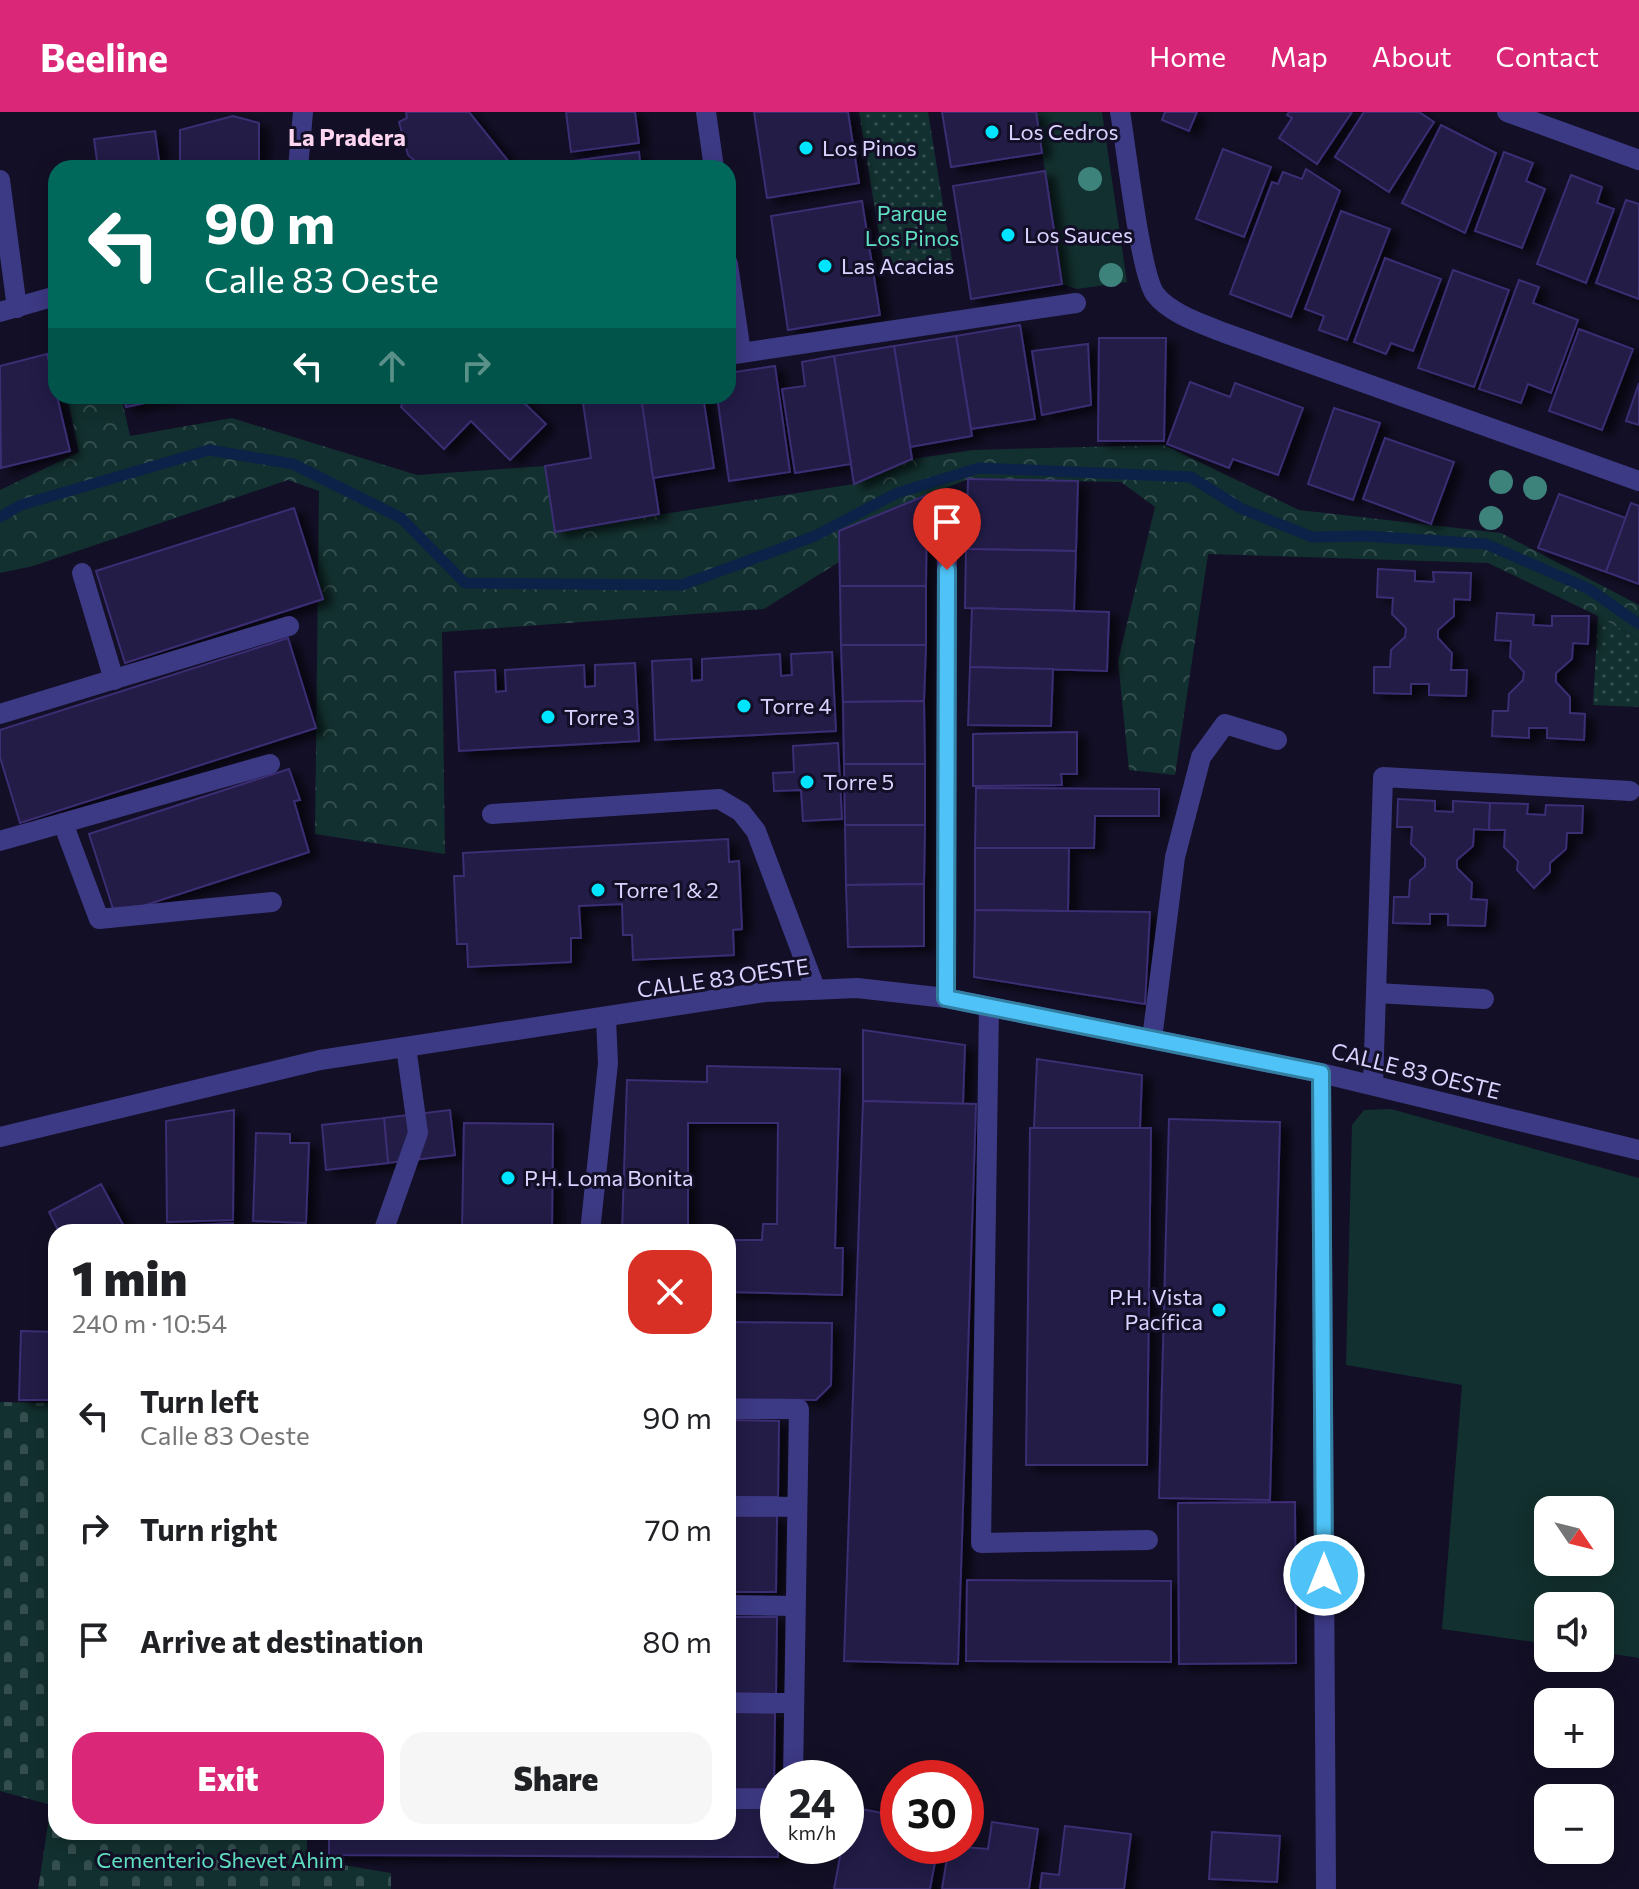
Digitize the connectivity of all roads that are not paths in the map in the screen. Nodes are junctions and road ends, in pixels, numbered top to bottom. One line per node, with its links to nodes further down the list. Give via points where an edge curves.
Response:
1 (303, 112): 5 (street)
2 (706, 112): 6 (street)
3 (1120, 112): 13 (street, via 1145,264 1155,294 1184,315)
4 (1507, 112): 7 (street)
5 (299, 160)
6 (713, 160)
7 (1639, 160)
8 (0, 180): 11 (street)
9 (48, 298): 11 (street)
10 (1076, 303): 12 (street)
11 (8, 310)
12 (736, 354)
13 (1639, 481)
14 (947, 509): 28 (street)
15 (82, 573): 17 (street)
16 (289, 626): 17 (street)
17 (114, 680): 18 (street)
18 (0, 714)
19 (1277, 740): 32 (street, via 1225,724 1201,757 1175,857)
20 (270, 764): 23 (street)
21 (1630, 791): 27 (street, via 1383,777)
22 (492, 814): 26 (street, via 719,799 741,812 756,831)
23 (63, 823): 24 (street); 25 (street, via 99,919)
24 (0, 841)
25 (272, 902)
26 (815, 988): 28 (street, CALLE 83 OESTE); 31 (street, CALLE 83 OESTE)
27 (1376, 993): 29 (street); 35 (street)
28 (946, 998): 30 (street, CALLE 83 OESTE)
29 (1484, 999)
30 (989, 1007): 32 (street, CALLE 83 OESTE); 43 (street, via 981,1543)
31 (606, 1019): 33 (street, CALLE 83 OESTE); 39 (street, via 608,1063)
32 (1152, 1039): 34 (street, CALLE 83 OESTE)
33 (406, 1047): 36 (street, CALLE 83 OESTE, via 320,1060); 38 (street, via 418,1133)
34 (1321, 1073): 35 (street, CALLE 83 OESTE); 51 (street)
35 (1373, 1085): 37 (street, CALLE 83 OESTE)
36 (0, 1137)
37 (1639, 1150)
38 (386, 1224)
39 (591, 1224)
40 (736, 1409): 42 (street, via 799,1409)
41 (736, 1506): 42 (street)
42 (797, 1507): 45 (street)
43 (1148, 1540)
44 (736, 1605): 45 (street)
45 (795, 1606): 47 (street)
46 (736, 1703): 47 (street)
47 (794, 1703): 48 (street)
48 (793, 1760)
49 (736, 1799): 50 (street)
50 (760, 1799)
51 (1326, 1889)

